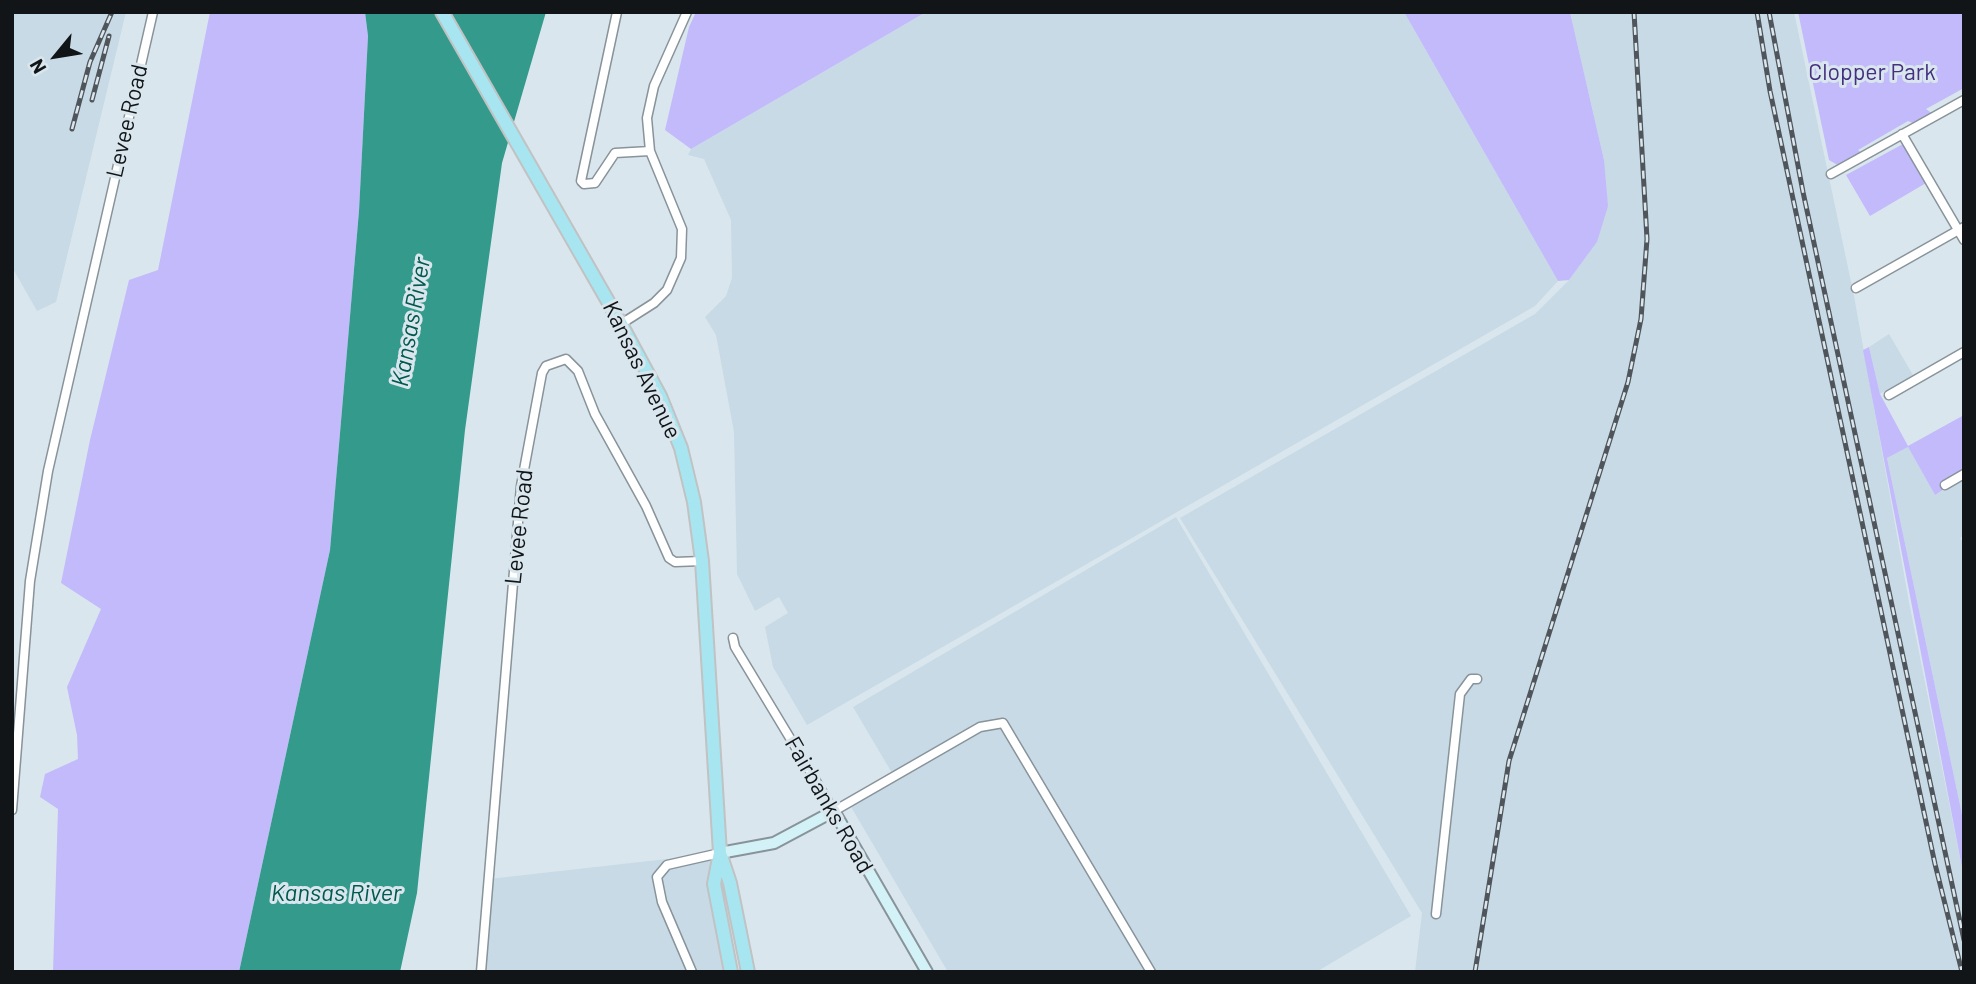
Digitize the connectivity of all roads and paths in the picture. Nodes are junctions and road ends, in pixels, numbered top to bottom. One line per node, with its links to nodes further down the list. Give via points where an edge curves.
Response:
1 (153, 12): 20 (street, Levee Road, via 48,471 30,581)
2 (442, 12): 12 (main road, Kansas Avenue)
3 (617, 12): 7 (street, via 581,181 595,183 615,153)
4 (687, 12): 7 (street, via 649,106)
5 (1964, 100): 6 (street)
6 (1902, 134): 8 (street); 9 (street)
7 (650, 151): 12 (street, via 678,215 681,258 667,290)
8 (1831, 174)
9 (1961, 229): 10 (street); 11 (street)
10 (1964, 240)
11 (1856, 288)
12 (621, 324): 17 (main road, Kansas Avenue, via 660,396 681,448)
13 (1964, 352): 14 (street)
14 (1889, 395)
15 (1964, 474): 16 (street)
16 (1945, 485)
17 (702, 561): 22 (main road, Kansas Avenue); 24 (street, Levee Road, via 669,558 595,414 578,371 566,359 546,366 521,486)
18 (733, 638): 21 (street, Fairbanks Road)
19 (1477, 679): 23 (street, via 1471,679 1460,694)
20 (12, 810)
21 (834, 811): 22 (street, via 774,843); 28 (street, Fairbanks Road); 29 (street, via 980,726 1003,723)
22 (720, 853): 25 (street, via 667,865 657,877 662,902); 26 (main road, Kansas Avenue, via 714,884); 27 (main road, Kansas Avenue)
23 (1436, 914)
24 (481, 972)
25 (692, 972)
26 (731, 972)
27 (748, 972)
28 (927, 972)
29 (1151, 972)

